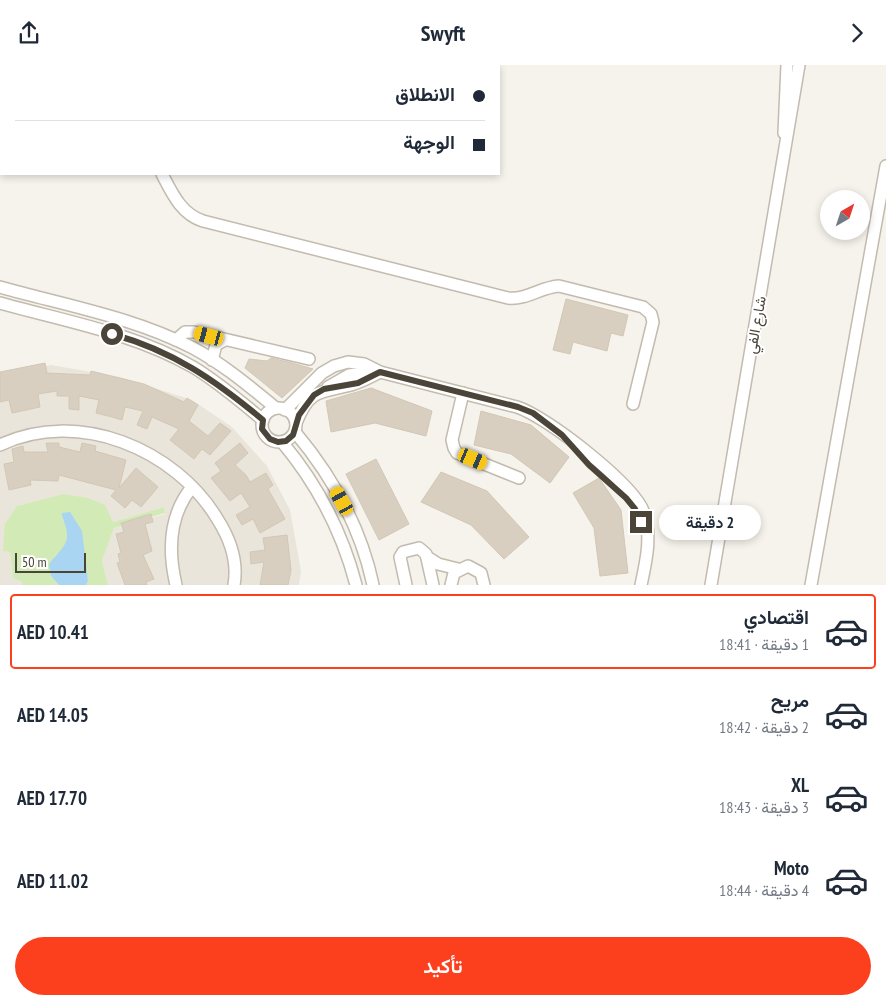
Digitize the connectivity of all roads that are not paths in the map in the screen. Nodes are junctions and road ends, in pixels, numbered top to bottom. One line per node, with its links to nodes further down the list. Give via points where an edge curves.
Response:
1 (787, 65): 3 (street, via 783,120)
2 (800, 65): 3 (street, شارع الفي)
3 (787, 147): 36 (street, شارع الفي)
4 (886, 166): 37 (street)
5 (163, 175): 17 (street, via 182,208 203,221 508,298 522,298 559,286 643,307 651,314 653,322)
6 (0, 287): 8 (street, via 136,325)
7 (0, 303): 19 (street, via 159,350 212,379)
8 (176, 340): 9 (street, via 189,331); 11 (street)
9 (225, 340): 10 (street); 11 (street, via 216,345)
10 (309, 359)
11 (212, 360): 18 (street)
12 (334, 366): 13 (street, via 356,362); 14 (street); 18 (street)
13 (380, 372): 14 (street, via 356,373); 15 (street, via 349,385); 16 (street)
14 (342, 378): 15 (street)
15 (324, 389): 20 (street, via 309,399)
16 (463, 393): 23 (street, via 452,440 457,453); 35 (street, via 526,410 586,453 637,499 644,513 648,540)
17 (633, 404)
18 (281, 409): 19 (street, via 268,412); 20 (street, via 292,415)
19 (263, 420): 21 (street, via 262,429 266,437)
20 (295, 427): 21 (street, via 290,439); 31 (street, via 342,501)
21 (282, 442): 30 (street, via 308,474 328,509 345,546)
22 (0, 445): 24 (street, via 21,437 52,432 98,435 142,450)
23 (519, 478)
24 (192, 487): 28 (street, via 180,504 172,528); 29 (street, via 208,504 226,533 233,555)
25 (427, 557): 26 (street); 27 (street, via 444,566); 32 (street, via 419,548 401,554)
26 (430, 572): 27 (street, via 439,571); 33 (street)
27 (453, 577): 34 (street, via 468,566 478,569)
28 (176, 585)
29 (234, 585)
30 (356, 585)
31 (373, 585)
32 (406, 585)
33 (433, 585)
34 (484, 585)
35 (641, 585)
36 (711, 585)
37 (810, 585)

